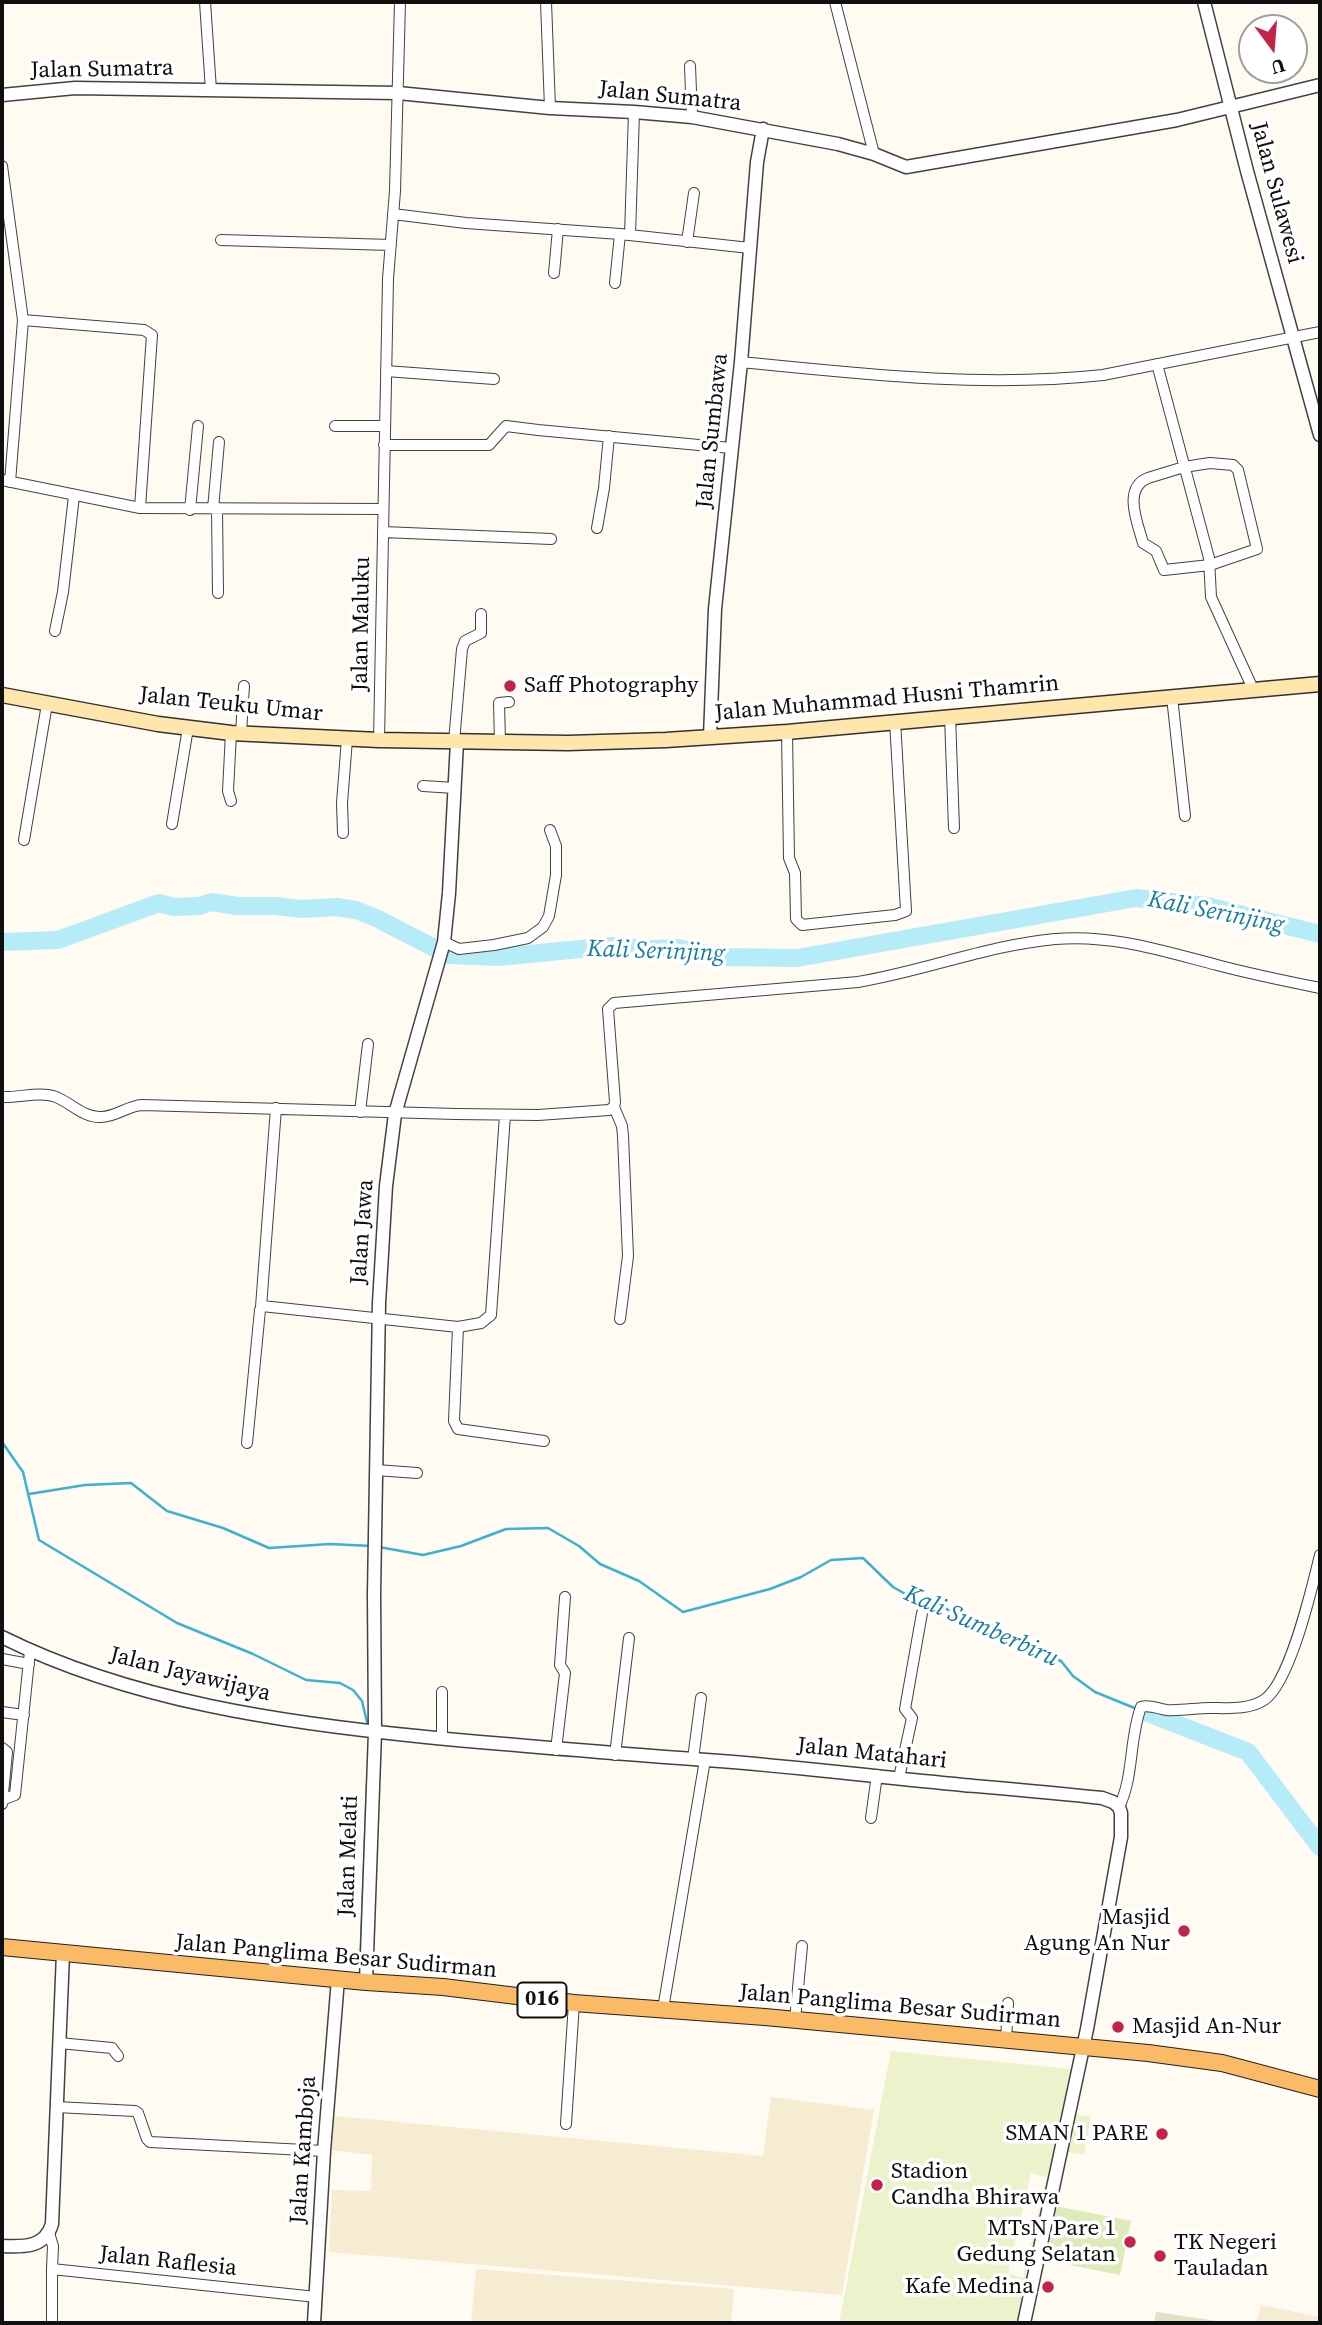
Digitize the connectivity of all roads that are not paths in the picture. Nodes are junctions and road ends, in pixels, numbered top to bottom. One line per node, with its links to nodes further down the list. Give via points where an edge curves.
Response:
1 (205, 2): 8 (street)
2 (400, 2): 9 (street, Jalan Maluku)
3 (546, 2): 11 (street)
4 (835, 2): 16 (street)
5 (1204, 2): 12 (street, Jalan Sulawesi)
6 (690, 66): 14 (street)
7 (1320, 85): 12 (street, Jalan Sumatra)
8 (211, 90): 9 (street, Jalan Sumatra); 10 (street, Jalan Sumatra, via 75,88)
9 (398, 93): 11 (street, Jalan Sumatra); 19 (street, Jalan Maluku)
10 (2, 94)
11 (550, 108): 13 (street, Jalan Sumatra)
12 (1231, 108): 16 (street, Jalan Sumatra, via 926,165 906,167); 31 (street, Jalan Sulawesi)
13 (635, 112): 14 (street, Jalan Sumatra); 22 (street)
14 (692, 117): 15 (street, Jalan Sumatra)
15 (763, 130): 16 (street, Jalan Sumatra); 26 (street, Jalan Sumbawa)
16 (874, 154)
17 (2, 166): 21 (street)
18 (694, 193): 24 (street)
19 (393, 214): 20 (street); 25 (street, Jalan Maluku)
20 (558, 229): 22 (street); 27 (street)
21 (6, 232): 29 (street)
22 (625, 234): 24 (street); 28 (street)
23 (221, 240): 25 (street)
24 (687, 242): 26 (street)
25 (391, 245): 34 (street, Jalan Maluku)
26 (750, 248): 32 (street, Jalan Sumbawa)
27 (554, 273)
28 (615, 283)
29 (23, 320): 45 (street); 47 (street, via 144,330 152,335)
30 (1320, 332): 31 (street)
31 (1293, 336): 33 (street); 39 (street, Jalan Sulawesi)
32 (741, 362): 33 (street, via 921,377 1023,379 1103,375); 43 (street, Jalan Sumbawa)
33 (1157, 364): 44 (street)
34 (386, 371): 35 (street); 38 (street, Jalan Maluku)
35 (494, 379)
36 (198, 426): 50 (street)
37 (335, 426): 38 (street)
38 (385, 426): 42 (street, Jalan Maluku)
39 (1320, 435)
40 (609, 436): 42 (street, via 509,425 489,445); 43 (street); 51 (street)
41 (219, 442): 48 (street)
42 (384, 445): 49 (street, Jalan Maluku)
43 (731, 448): 70 (street, Jalan Sumbawa, via 715,609)
44 (1184, 467): 54 (street); 54 (street, via 1216,462 1238,470 1257,550); 54 (street, via 1142,481 1135,490 1134,507 1143,543 1156,551 1164,570)
45 (6, 481): 46 (street)
46 (74, 496): 47 (street); 57 (street)
47 (140, 508): 50 (street)
48 (215, 509): 49 (street); 50 (street); 55 (street)
49 (383, 509): 52 (street, Jalan Maluku)
50 (190, 510)
51 (597, 528)
52 (383, 532): 53 (street); 72 (street, Jalan Maluku)
53 (551, 539)
54 (1210, 565): 60 (street, via 1211,597)
55 (218, 593)
56 (481, 614): 73 (street, via 481,633 465,641 462,649)
57 (55, 631)
58 (1320, 684): 60 (main road, Jalan Muhammad Husni Thamrin)
59 (244, 686): 69 (street)
60 (1253, 689): 62 (main road, Jalan Muhammad Husni Thamrin)
61 (2, 695): 64 (main road, Jalan Teuku Umar)
62 (1172, 697): 65 (main road, Jalan Muhammad Husni Thamrin); 78 (street)
63 (509, 702): 74 (street, via 499,703)
64 (47, 704): 67 (main road, Jalan Teuku Umar); 83 (street)
65 (950, 716): 66 (main road, Jalan Muhammad Husni Thamrin); 80 (street)
66 (895, 721): 68 (main road, Jalan Muhammad Husni Thamrin); 68 (street, via 906,911 824,923 802,925 796,919 795,873 789,858)
67 (188, 728): 69 (main road, Jalan Teuku Umar); 79 (street)
68 (787, 732): 70 (main road, Jalan Muhammad Husni Thamrin)
69 (236, 733): 71 (main road, Jalan Teuku Umar); 77 (street, via 228,791)
70 (710, 737): 74 (main road, Jalan Muhammad Husni Thamrin)
71 (347, 739): 72 (main road, Jalan Teuku Umar); 82 (street)
72 (379, 740): 73 (main road, Jalan Teuku Umar)
73 (456, 742): 74 (main road, Jalan Muhammad Husni Thamrin); 76 (street, Jalan Jawa)
74 (500, 743)
75 (423, 786): 76 (street)
76 (455, 788): 84 (street, Jalan Jawa)
77 (231, 801)
78 (1185, 816)
79 (172, 824)
80 (954, 828)
81 (550, 830): 84 (street, via 556,846 556,875 543,927 532,936 494,945 459,949)
82 (343, 833)
83 (24, 840)
84 (443, 944): 91 (street, Jalan Jawa)
85 (1320, 988): 88 (street, via 1119,940 1057,939 858,982 614,1003 608,1009)
86 (368, 1044): 90 (street)
87 (2, 1097): 89 (street, via 52,1096 100,1118 135,1105)
88 (614, 1107): 92 (street, via 583,1113); 95 (street, via 623,1136 628,1256)
89 (276, 1108): 90 (street); 93 (street)
90 (360, 1112): 91 (street)
91 (395, 1114): 92 (street); 94 (street, Jalan Jawa)
92 (505, 1115): 96 (street, via 493,1310 481,1323)
93 (261, 1307): 94 (street); 98 (street)
94 (379, 1317): 96 (street); 99 (street, Jalan Jawa)
95 (620, 1319)
96 (458, 1326): 97 (street, via 454,1421 458,1429)
97 (544, 1441)
98 (247, 1443)
99 (376, 1470): 100 (street); 112 (street, Jalan Jawa)
100 (417, 1473)
101 (1320, 1555): 121 (street, via 1287,1667 1275,1688 1263,1701 1238,1707 1168,1710 1146,1706 1140,1710)
102 (565, 1597): 115 (street, via 560,1665 565,1673)
103 (922, 1613): 119 (street, via 905,1709 912,1718)
104 (2, 1637): 106 (street, Jalan Jayawijaya)
105 (629, 1638): 116 (street)
106 (30, 1658): 107 (street); 111 (street); 112 (street, Jalan Jayawijaya, via 236,1711)
107 (2, 1659)
108 (442, 1692): 113 (street)
109 (701, 1698): 117 (street)
110 (2, 1712): 111 (street)
111 (24, 1715): 120 (street, via 15,1795)
112 (369, 1731): 113 (street, Jalan Matahari); 127 (street, Jalan Melati)
113 (442, 1739): 115 (street, Jalan Matahari)
114 (2, 1748): 120 (street, via 7,1752)
115 (556, 1750): 116 (street, Jalan Matahari)
116 (615, 1755): 117 (street, Jalan Matahari)
117 (699, 1759): 118 (street, Jalan Matahari); 130 (street)
118 (877, 1775): 119 (street, Jalan Matahari); 122 (street)
119 (899, 1778): 121 (street, Jalan Matahari, via 1102,1798)
120 (2, 1802)
121 (1119, 1807): 134 (street, via 1121,1837)
122 (871, 1818)
123 (803, 1946): 131 (street)
124 (2, 1947): 125 (main road, Jalan Panglima Besar Sudirman / 016)
125 (63, 1953): 126 (main road, Jalan Panglima Besar Sudirman / 016); 133 (street)
126 (338, 1979): 127 (main road, Jalan Panglima Besar Sudirman / 016); 139 (street, Jalan Kamboja)
127 (366, 1982): 128 (main road, Jalan Panglima Besar Sudirman / 016)
128 (574, 2003): 130 (main road, Jalan Panglima Besar Sudirman / 016); 138 (street)
129 (1008, 2003): 132 (street)
130 (663, 2009): 131 (main road, Jalan Panglima Besar Sudirman / 016)
131 (796, 2020): 132 (main road, Jalan Panglima Besar Sudirman / 016)
132 (1006, 2040): 134 (main road, Jalan Panglima Besar Sudirman / 016)
133 (58, 2043): 135 (street, via 112,2049); 137 (street)
134 (1084, 2047): 136 (main road, 016, via 1222,2063); 146 (street)
135 (118, 2056)
136 (1320, 2089)
137 (56, 2108): 139 (street, via 135,2111 150,2142); 140 (street)
138 (566, 2124)
139 (324, 2151): 143 (street, Jalan Kamboja)
140 (49, 2233): 141 (street, via 40,2243); 142 (street)
141 (2, 2246)
142 (52, 2269): 143 (street, Jalan Raflesia); 144 (street)
143 (316, 2297): 145 (street, Jalan Kamboja)
144 (52, 2323)
145 (314, 2323)
146 (1024, 2323)

